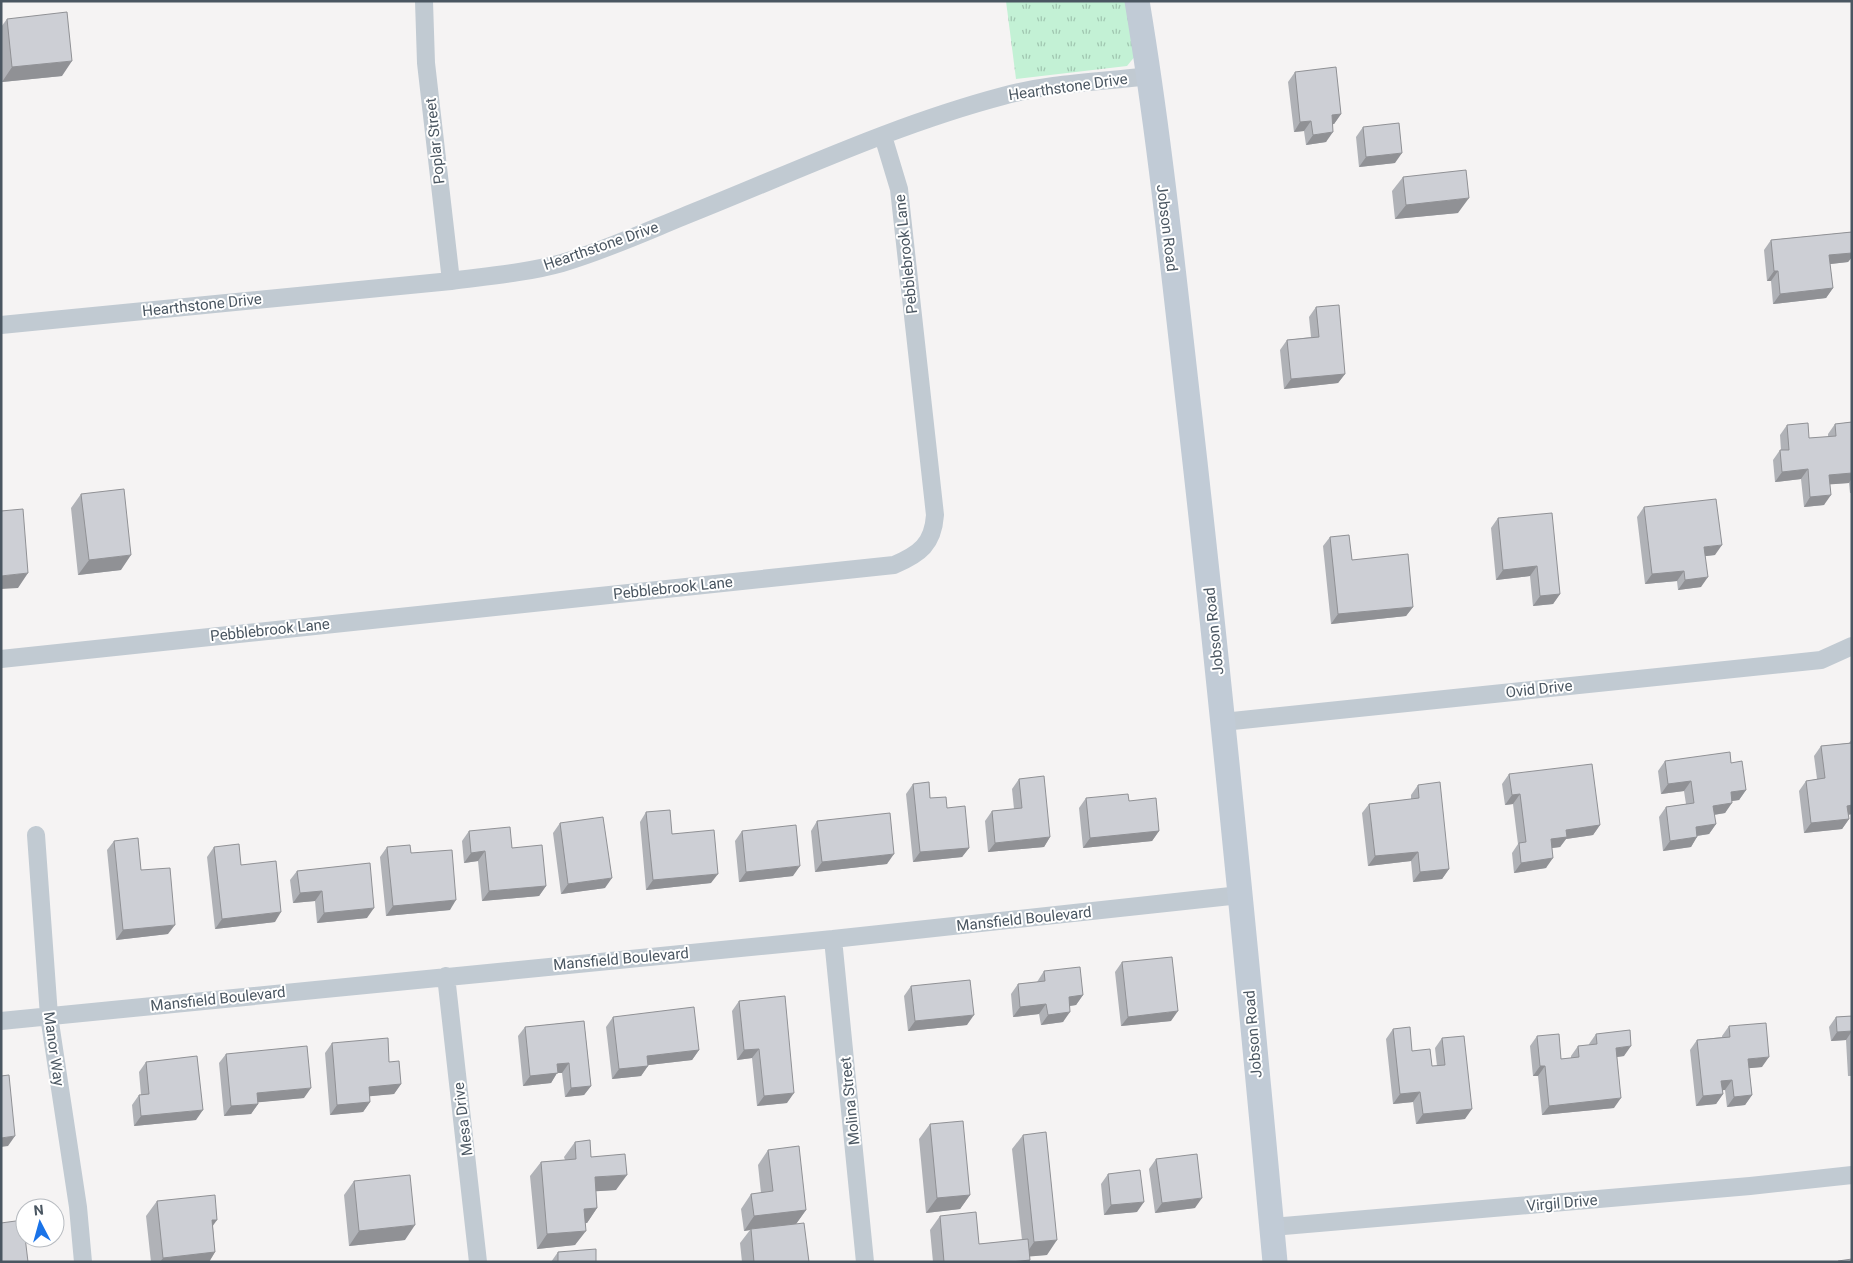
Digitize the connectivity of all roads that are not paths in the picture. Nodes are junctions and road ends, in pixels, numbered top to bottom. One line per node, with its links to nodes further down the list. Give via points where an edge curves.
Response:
1 (424, 1): 5 (street, Poplar Street, via 426,64)
2 (1136, 1): 3 (street, Jobson Road)
3 (1149, 76): 4 (street, Hearthstone Drive, via 1006,95); 9 (street, Jobson Road)
4 (883, 136): 5 (street, Hearthstone Drive, via 562,263); 8 (street, Pebblebrook Lane, via 899,189 935,515 934,532 913,557 894,565)
5 (451, 281): 6 (street, Hearthstone Drive)
6 (1, 325)
7 (1852, 646): 9 (street, Ovid Drive, via 1821,660)
8 (1, 659)
9 (1224, 722): 11 (street, Jobson Road)
10 (36, 835): 14 (street, Manor Way)
11 (1240, 895): 12 (street, Mansfield Boulevard); 17 (street, Jobson Road)
12 (833, 939): 13 (street, Mansfield Boulevard); 20 (street, Molina Street)
13 (446, 976): 14 (street, Mansfield Boulevard); 19 (street, Mesa Drive)
14 (49, 1016): 15 (street, Mansfield Boulevard); 18 (street, Manor Way)
15 (1, 1021)
16 (1852, 1175): 17 (street, Virgil Drive)
17 (1272, 1227): 21 (street, Jobson Road)
18 (84, 1262)
19 (478, 1262)
20 (865, 1262)
21 (1275, 1262)

